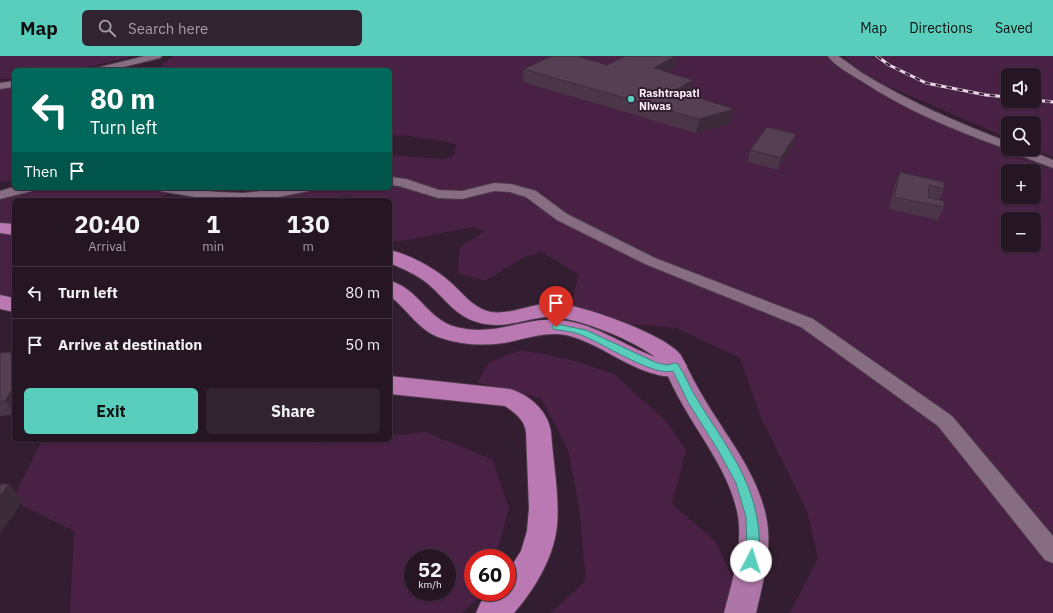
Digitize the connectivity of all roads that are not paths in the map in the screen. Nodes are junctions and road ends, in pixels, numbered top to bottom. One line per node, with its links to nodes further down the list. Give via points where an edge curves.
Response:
1 (157, 56): 3 (street)
2 (833, 56): 6 (street, via 840,64 910,106)
3 (107, 68)
4 (12, 84): 5 (street)
5 (0, 86)
6 (1001, 143)
7 (1033, 156): 8 (street)
8 (1053, 164)
9 (392, 181): 24 (street, via 438,194 462,194 494,187 511,188 531,194 562,217 650,261 807,323 945,421)
10 (19, 190): 13 (street)
11 (175, 190): 14 (street)
12 (295, 190): 15 (street, via 269,196)
13 (0, 195)
14 (234, 198)
15 (234, 198)
16 (0, 228): 17 (highway)
17 (12, 229)
18 (392, 257): 22 (highway, via 436,279 465,309 484,317 503,318 544,310 566,311 634,335 674,360)
19 (392, 288): 22 (highway, via 439,330 464,336 494,337 548,327 564,327 583,332 655,366 669,369)
20 (0, 302): 21 (highway)
21 (12, 305)
22 (675, 366): 26 (main road, via 692,400 742,483 752,517 754,549)
23 (392, 385): 25 (highway, via 510,398 523,406 537,423 542,486 541,539 519,584)
24 (1053, 553)
25 (492, 613)
26 (740, 613)

